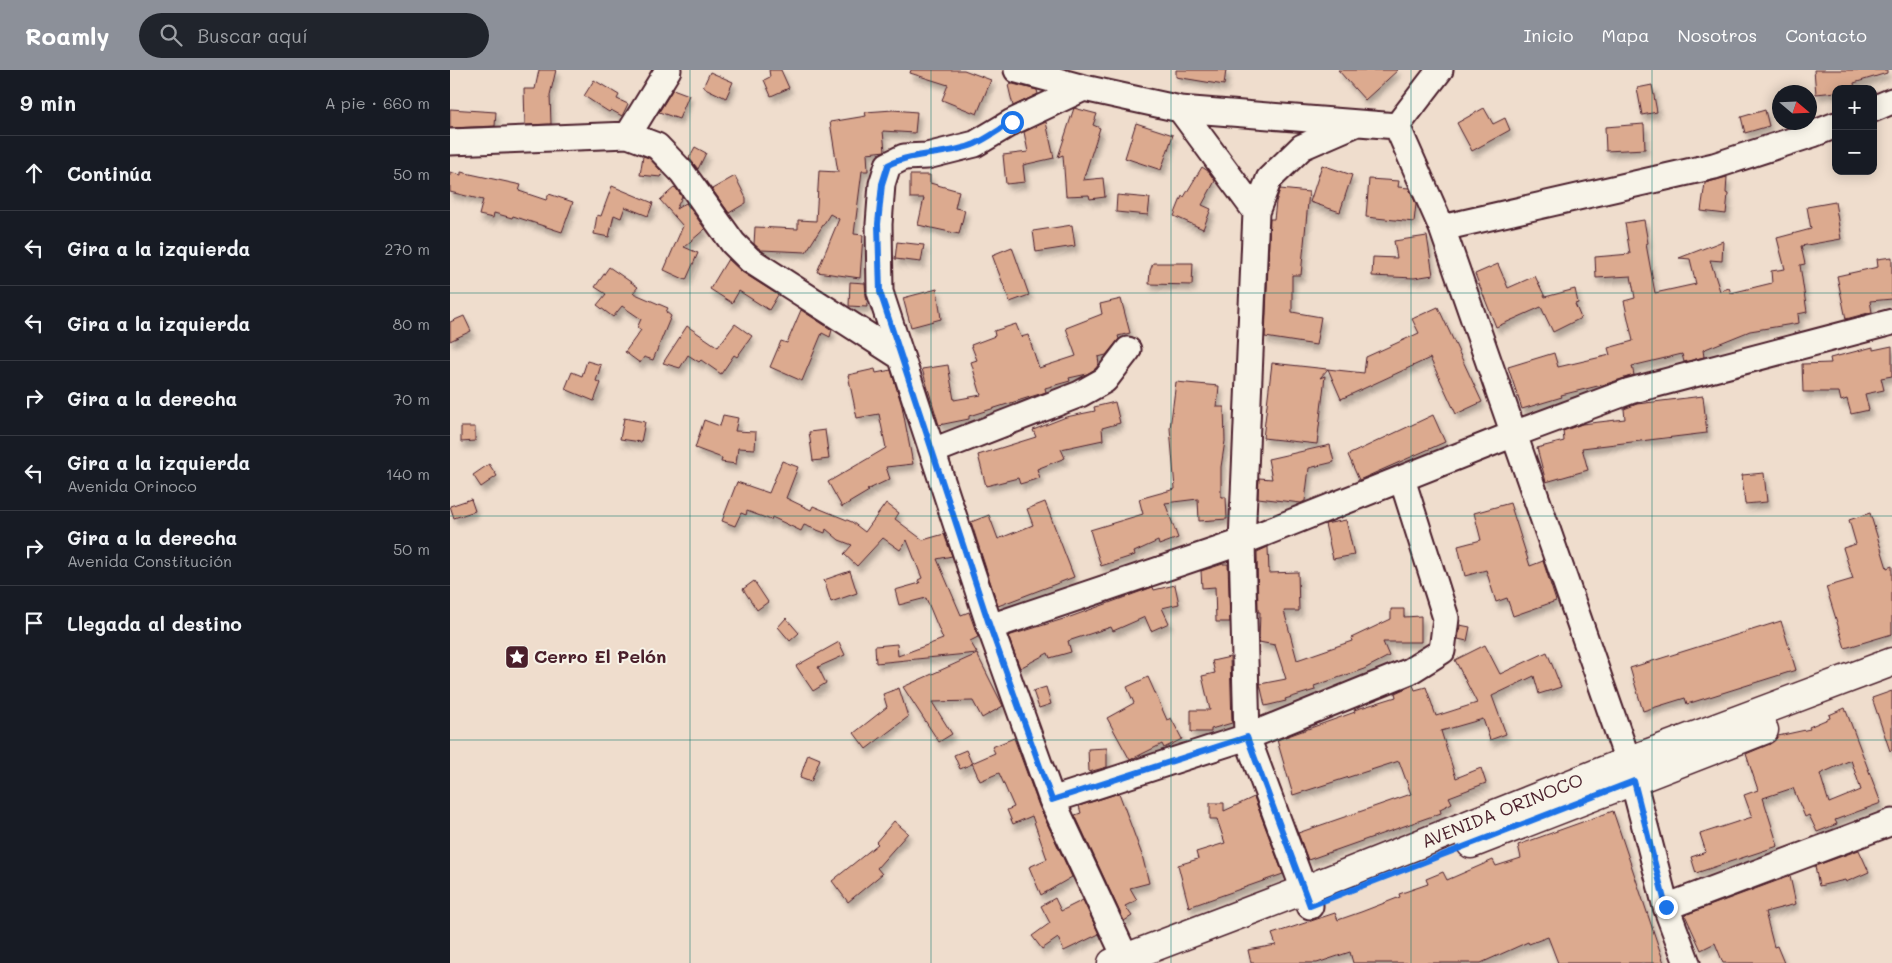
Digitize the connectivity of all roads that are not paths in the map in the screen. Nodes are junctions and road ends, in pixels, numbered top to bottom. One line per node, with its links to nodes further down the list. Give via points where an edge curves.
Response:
1 (668, 70): 11 (street)
2 (1017, 70): 4 (street)
3 (1440, 70): 9 (street)
4 (1084, 88): 7 (street); 17 (street, via 1012,122 975,144 927,156 904,157 888,165 882,184 878,224 880,292)
5 (1892, 101): 6 (street)
6 (1877, 107)
7 (1180, 109): 8 (street); 13 (street)
8 (1355, 124): 9 (street); 13 (street, via 1302,147 1269,179)
9 (1398, 126): 14 (street)
10 (1832, 126): 14 (street, via 1714,166)
11 (628, 135): 12 (street); 17 (street, via 657,146 682,172 733,243 750,260)
12 (450, 142)
13 (1256, 212): 21 (street)
14 (1442, 228): 18 (street)
15 (1892, 322): 18 (street, via 1630,391)
16 (1128, 350): 19 (street, via 1105,380 1080,394)
17 (901, 357): 19 (street)
18 (1514, 434): 20 (street); 26 (street)
19 (933, 451): 22 (street)
20 (1402, 479): 21 (street); 25 (street, via 1446,618 1442,651 1410,671)
21 (1242, 542): 22 (street); 25 (street)
22 (990, 627): 27 (street)
23 (1892, 662): 26 (main road, AVENIDA ORINOCO)
24 (1892, 680): 26 (main road, AVENIDA ORINOCO)
25 (1247, 737): 27 (street); 29 (street)
26 (1631, 771): 29 (main road, AVENIDA ORINOCO); 30 (street)
27 (1052, 800): 31 (street)
28 (1892, 822): 30 (street)
29 (1307, 898): 31 (main road, AVENIDA ORINOCO); 33 (main road, AVENIDA ORINOCO)
30 (1666, 907): 32 (street)
31 (1122, 961)
32 (1685, 962)
33 (1161, 963)

